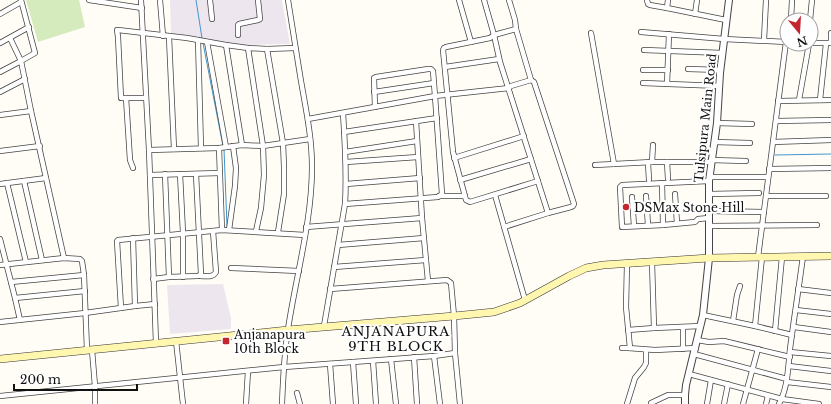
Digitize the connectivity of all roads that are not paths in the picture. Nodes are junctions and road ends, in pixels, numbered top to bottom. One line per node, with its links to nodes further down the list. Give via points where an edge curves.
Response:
1 (89, 0): 18 (street)
2 (141, 0): 18 (street)
3 (160, 0): 35 (street)
4 (210, 0): 24 (street)
5 (258, 0): 33 (street, via 260,19 239,24)
6 (288, 0): 48 (street)
7 (459, 0): 42 (street)
8 (484, 0): 34 (street)
9 (509, 0): 27 (street, via 516,20)
10 (647, 0): 19 (street, via 650,5)
11 (668, 0): 19 (street)
12 (697, 0): 23 (street)
13 (729, 0): 25 (street, Tulsipura Main Road)
14 (766, 0): 39 (street)
15 (792, 0): 20 (street)
16 (812, 0): 21 (street)
17 (21, 1): 22 (street); 26 (street)
18 (142, 8): 29 (street)
19 (667, 8): 23 (street)
20 (791, 12)
21 (811, 12)
22 (0, 14)
23 (695, 14): 25 (street)
24 (212, 19)
25 (726, 20): 37 (street, Tulsipura Main Road)
26 (29, 27): 36 (street); 55 (street, via 35,52)
27 (516, 29): 34 (street); 63 (street)
28 (641, 32): 32 (street)
29 (143, 33): 35 (street); 73 (street, via 117,30 121,98); 74 (street)
30 (591, 33): 119 (street)
31 (831, 33): 44 (street)
32 (669, 34): 37 (street); 50 (street)
33 (238, 35)
34 (494, 35): 42 (street); 54 (street)
35 (166, 36): 38 (street); 107 (street)
36 (10, 38): 43 (street); 55 (street)
37 (724, 38): 39 (street); 53 (street, Tulsipura Main Road)
38 (198, 40): 41 (street); 105 (street)
39 (764, 40): 40 (street)
40 (779, 41)
41 (207, 42): 45 (street); 104 (street)
42 (472, 42): 56 (street, via 444,48)
43 (0, 43)
44 (829, 43): 76 (street)
45 (226, 45): 46 (street); 99 (street)
46 (248, 48): 47 (street); 103 (street)
47 (267, 48): 48 (street); 97 (street)
48 (295, 48): 84 (street)
49 (644, 50): 50 (street)
50 (668, 51): 53 (street); 59 (street)
51 (785, 52): 78 (street)
52 (808, 52): 75 (street)
53 (723, 53): 60 (street, Tulsipura Main Road)
54 (499, 59): 56 (street); 68 (street)
55 (21, 61): 61 (street); 62 (street)
56 (445, 67): 71 (street)
57 (688, 69): 60 (street)
58 (643, 70): 59 (street)
59 (668, 70): 66 (street)
60 (721, 70): 67 (street, Tulsipura Main Road)
61 (0, 72)
62 (25, 79): 69 (street); 80 (street)
63 (531, 80): 68 (street); 155 (street, via 534,82 574,204)
64 (434, 83): 70 (street); 70 (street, via 433,71 428,69 376,77); 72 (street)
65 (643, 83): 66 (street)
66 (667, 84): 67 (street)
67 (720, 86): 88 (street, Tulsipura Main Road)
68 (509, 88): 71 (street); 91 (street)
69 (0, 92)
70 (374, 92): 79 (street)
71 (447, 95): 72 (street); 112 (street)
72 (435, 96): 79 (street); 83 (street)
73 (126, 98): 74 (street); 121 (street, via 130,160)
74 (146, 98): 108 (street)
75 (799, 100): 76 (street); 78 (street)
76 (820, 100): 77 (street)
77 (831, 100)
78 (778, 101): 87 (street)
79 (375, 107): 81 (street)
80 (31, 111): 82 (street); 101 (street)
81 (343, 113): 84 (street); 90 (street)
82 (0, 114)
83 (437, 118): 86 (street); 146 (street, via 442,194)
84 (308, 119): 92 (street)
85 (831, 120): 87 (street)
86 (416, 121): 90 (street); 94 (street)
87 (776, 121): 96 (street)
88 (717, 123): 89 (street); 95 (street, Tulsipura Main Road)
89 (752, 124)
90 (344, 132): 110 (street)
91 (524, 136): 112 (street); 113 (street)
92 (310, 139): 97 (street); 167 (street, via 311,194)
93 (831, 140): 96 (street)
94 (417, 141): 110 (street); 111 (street)
95 (714, 142): 98 (street); 114 (street, Tulsipura Main Road)
96 (773, 142): 123 (street)
97 (283, 143): 103 (street); 173 (street, via 284,194)
98 (750, 143)
99 (242, 145): 102 (street); 103 (street)
100 (653, 145): 118 (street)
101 (40, 146): 109 (street); 130 (street)
102 (233, 146): 104 (street); 169 (street, via 236,168)
103 (264, 146): 171 (street, via 262,208)
104 (226, 147): 106 (street)
105 (201, 148): 106 (street); 107 (street)
106 (219, 148): 124 (street)
107 (174, 149): 108 (street)
108 (149, 150): 128 (street)
109 (0, 151)
110 (345, 152): 116 (street)
111 (418, 157): 116 (street); 131 (street)
112 (454, 158): 135 (street)
113 (531, 159): 135 (street); 137 (street)
114 (711, 161): 115 (street); 117 (street); 133 (street, Tulsipura Main Road)
115 (746, 161)
116 (346, 162): 141 (street)
117 (667, 162): 118 (street); 132 (street)
118 (650, 163): 119 (street); 136 (street)
119 (614, 164): 120 (street)
120 (595, 165)
121 (133, 168)
122 (831, 168): 123 (street)
123 (770, 169): 129 (street)
124 (220, 173): 127 (street); 168 (street)
125 (165, 174): 126 (street); 128 (street); 175 (street)
126 (180, 174): 127 (street); 174 (street)
127 (196, 174): 172 (street)
128 (150, 175): 177 (street)
129 (768, 177): 133 (street); 149 (street)
130 (46, 178): 134 (street); 186 (street)
131 (420, 178): 141 (street); 152 (street)
132 (668, 179)
133 (709, 179): 139 (street); 145 (street, Tulsipura Main Road)
134 (24, 180): 138 (street); 188 (street)
135 (460, 180): 147 (street)
136 (649, 180)
137 (538, 181): 143 (street); 155 (street)
138 (7, 183): 140 (street); 190 (street)
139 (662, 183): 161 (street); 164 (street, via 620,186 622,226)
140 (0, 184)
141 (346, 184): 153 (street)
142 (759, 193): 145 (street)
143 (495, 194): 147 (street, via 470,202); 166 (street)
144 (675, 194): 158 (street)
145 (709, 194): 156 (street, Tulsipura Main Road)
146 (439, 196): 147 (street); 152 (street)
147 (465, 196)
148 (646, 196): 160 (street)
149 (766, 196): 150 (street); 154 (street)
150 (826, 196)
151 (632, 197): 164 (street)
152 (421, 198): 153 (street); 157 (street)
153 (345, 204): 159 (street)
154 (764, 212): 156 (street); 162 (street)
155 (548, 213): 166 (street)
156 (709, 214): 158 (street, via 695,222); 165 (street, Tulsipura Main Road)
157 (422, 218): 159 (street); 179 (street)
158 (677, 223): 161 (street)
159 (342, 225): 167 (street); 181 (street)
160 (648, 225): 161 (street); 164 (street)
161 (663, 225)
162 (762, 225): 163 (street); 165 (street); 184 (street)
163 (817, 225)
164 (634, 226)
165 (709, 226): 187 (street, Tulsipura Main Road)
166 (504, 227): 211 (street)
167 (306, 228): 176 (street)
168 (222, 230): 169 (street); 170 (street)
169 (229, 230): 171 (street)
170 (213, 231): 172 (street); 199 (street, via 216,272 212,276)
171 (256, 231): 173 (street)
172 (198, 232): 174 (street); 199 (street)
173 (278, 232): 176 (street)
174 (183, 233): 175 (street); 201 (street)
175 (168, 235): 177 (street); 200 (street)
176 (305, 235): 197 (street)
177 (152, 237): 178 (street); 202 (street)
178 (133, 238): 213 (street); 214 (street, via 117,241)
179 (424, 238): 181 (street); 189 (street)
180 (0, 239): 192 (street)
181 (338, 245): 195 (street)
182 (803, 256): 183 (main road); 185 (main road); 207 (street)
183 (831, 256)
184 (760, 257): 185 (main road); 187 (main road); 225 (street)
185 (782, 257): 231 (street)
186 (64, 258): 188 (street); 198 (street, via 82,261)
187 (709, 258): 191 (main road); 218 (street, Tulsipura Main Road)
188 (42, 260): 190 (street)
189 (426, 260): 195 (street); 203 (street)
190 (26, 262): 192 (street)
191 (652, 262): 193 (main road); 228 (street)
192 (6, 264): 194 (street); 204 (street)
193 (627, 264): 211 (main road, via 586,268); 230 (street)
194 (0, 265)
195 (334, 267): 206 (street)
196 (231, 268): 197 (street)
197 (298, 271): 229 (street)
198 (84, 275): 204 (street); 208 (street)
199 (200, 276): 201 (street)
200 (169, 277): 201 (street); 202 (street)
201 (183, 277)
202 (153, 279): 212 (street)
203 (428, 281): 206 (street); 219 (street, via 451,282)
204 (11, 282): 210 (street)
205 (740, 286): 221 (street, via 736,295)
206 (330, 289): 223 (street)
207 (798, 289): 209 (street); 215 (street)
208 (85, 291): 210 (street); 216 (street)
209 (831, 293)
210 (15, 298): 220 (street)
211 (525, 300): 219 (main road, via 494,312)
212 (155, 304): 213 (street); 236 (street)
213 (135, 306): 214 (street)
214 (121, 308): 216 (street)
215 (796, 310): 217 (street); 227 (street)
216 (85, 313): 220 (street); 241 (street)
217 (831, 314)
218 (703, 315): 221 (street); 224 (street, Tulsipura Main Road)
219 (454, 316): 223 (main road); 244 (street)
220 (20, 320): 222 (street)
221 (733, 321): 225 (street)
222 (0, 322)
223 (324, 326): 229 (main road)
224 (701, 326): 226 (street); 234 (street, Tulsipura Main Road)
225 (754, 326): 231 (street)
226 (683, 327): 228 (street); 239 (street)
227 (794, 327): 232 (street); 233 (street)
228 (654, 328): 230 (street)
229 (288, 330): 235 (main road); 255 (street)
230 (628, 330): 238 (street)
231 (775, 332): 233 (street)
232 (831, 332)
233 (792, 335): 245 (street)
234 (697, 340): 240 (street, via 724,341); 243 (street, Tulsipura Main Road)
235 (176, 341): 236 (main road); 260 (street)
236 (156, 343): 241 (main road)
237 (622, 348): 238 (street)
238 (630, 348): 242 (street)
239 (683, 349): 242 (street); 243 (street)
240 (758, 349): 245 (street); 256 (street)
241 (89, 350): 249 (main road); 264 (street)
242 (646, 350): 284 (street, via 646,363 635,378)
243 (695, 351): 256 (street); 259 (street, Tulsipura Main Road)
244 (455, 353): 246 (street); 283 (street)
245 (790, 354): 247 (street); 254 (street)
246 (434, 356): 248 (street); 282 (street)
247 (831, 356)
248 (414, 357): 250 (street); 281 (street)
249 (0, 359)
250 (391, 359): 251 (street); 280 (street)
251 (373, 361): 252 (street); 279 (street)
252 (352, 362): 253 (street); 278 (street)
253 (330, 364): 255 (street); 277 (street)
254 (789, 366): 258 (street); 262 (street)
255 (284, 367): 257 (street); 275 (street)
256 (753, 369): 262 (street); 266 (street)
257 (248, 371): 260 (street); 274 (street)
258 (831, 371)
259 (689, 374): 261 (street); 268 (street, Tulsipura Main Road)
260 (180, 377): 264 (street); 273 (street)
261 (711, 380): 263 (street); 287 (street)
262 (787, 381): 265 (street); 271 (street)
263 (728, 384): 266 (street); 288 (street)
264 (95, 386): 269 (street); 272 (street)
265 (831, 387)
266 (747, 390): 270 (street); 289 (street)
267 (297, 393): 276 (street)
268 (685, 395): 285 (street, via 668,395); 286 (street, Tulsipura Main Road)
269 (0, 396)
270 (768, 396): 271 (street); 290 (street)
271 (781, 402): 291 (street)
272 (95, 404)
273 (183, 404)
274 (246, 404)
275 (282, 404)
276 (300, 404)
277 (333, 404)
278 (356, 404)
279 (376, 404)
280 (396, 404)
281 (417, 404)
282 (440, 404)
283 (460, 404)
284 (627, 404)
285 (651, 404)
286 (685, 404)
287 (707, 404)
288 (724, 404)
289 (743, 404)
290 (766, 404)
291 (819, 404)

